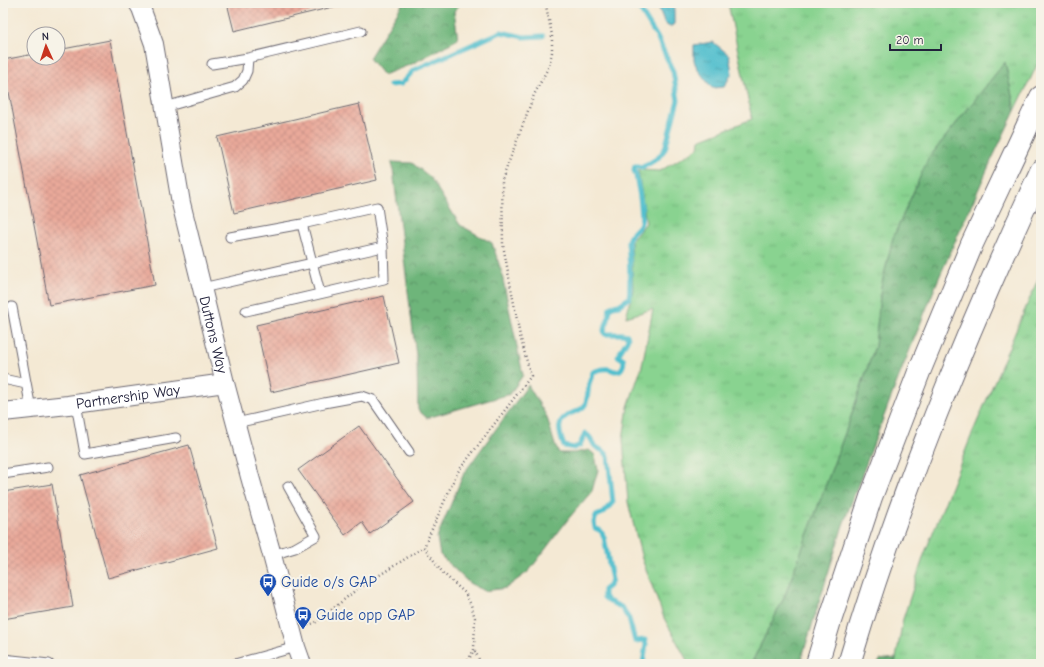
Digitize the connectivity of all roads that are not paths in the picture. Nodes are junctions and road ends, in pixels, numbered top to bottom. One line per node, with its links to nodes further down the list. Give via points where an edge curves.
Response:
1 (138, 3): 6 (street, Duttons Way, via 154,44)
2 (360, 31): 3 (lane)
3 (248, 58): 4 (lane); 6 (lane, via 243,80 235,87)
4 (212, 64)
5 (1041, 96): 34 (highway, via 972,244 919,372 871,498)
6 (165, 107): 12 (street, Duttons Way, via 181,203)
7 (1041, 171): 35 (highway, via 1004,250 907,488)
8 (302, 224): 9 (lane); 10 (lane, via 377,207); 11 (lane)
9 (230, 237)
10 (383, 247): 11 (lane); 13 (lane, via 384,279)
11 (313, 263): 12 (lane); 13 (lane)
12 (202, 288): 17 (street, Duttons Way)
13 (320, 293): 15 (lane)
14 (12, 307): 18 (lane)
15 (246, 311)
16 (3, 380): 18 (lane)
17 (225, 383): 19 (street, Partnership Way); 22 (street, Duttons Way)
18 (26, 384): 20 (lane)
19 (76, 404): 20 (street, Partnership Way); 23 (lane, via 86,454)
20 (31, 409): 21 (street, Partnership Way)
21 (3, 412)
22 (236, 423): 24 (lane, via 362,396 373,400); 28 (street, Duttons Way)
23 (176, 438)
24 (409, 452)
25 (48, 467): 26 (lane)
26 (3, 474)
27 (288, 486): 28 (lane, via 316,536 295,548)
28 (272, 555): 29 (street, Duttons Way)
29 (296, 647): 32 (lane); 33 (street, Duttons Way)
30 (3, 659): 31 (lane)
31 (49, 664)
32 (236, 664)
33 (302, 664)
34 (817, 664)
35 (849, 664)

